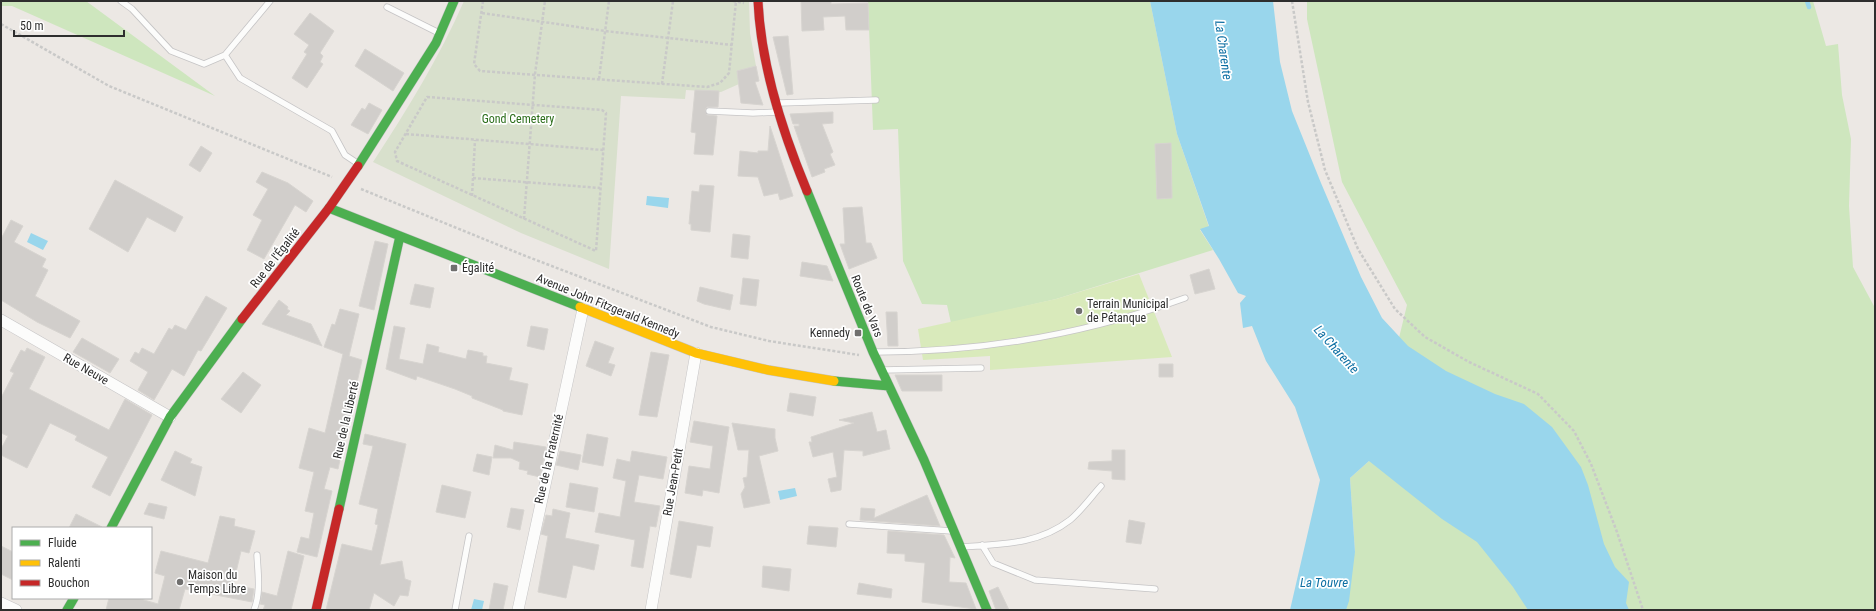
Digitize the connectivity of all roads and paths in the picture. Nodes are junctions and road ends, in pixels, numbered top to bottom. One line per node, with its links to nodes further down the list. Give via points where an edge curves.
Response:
1 (121, 1): 19 (lane, via 132,9 171,51 204,64)
2 (270, 1): 19 (lane)
3 (454, 1): 16 (street, Rue de l'Égalité)
4 (483, 1): 12 (path)
5 (545, 1): 13 (path)
6 (609, 1): 15 (path)
7 (674, 1): 17 (path)
8 (736, 1): 18 (path)
9 (758, 1): 25 (street, Route de Vars, via 769,80)
10 (1292, 1): 68 (path, via 1308,102 1325,170 1358,249 1395,309 1425,337 1469,362 1538,394 1574,431 1591,464)
11 (387, 7): 16 (lane)
12 (482, 12): 13 (path); 20 (path, via 474,64 480,71)
13 (543, 21): 15 (path); 20 (path)
14 (1, 24): 34 (path, via 109,86)
15 (605, 31): 17 (path); 21 (path)
16 (440, 33): 31 (street, Rue de l'Égalité)
17 (668, 38): 18 (path); 22 (path)
18 (732, 45): 22 (path, via 729,73 720,83 707,88)
19 (225, 55): 31 (lane, via 240,78 332,131 345,155)
20 (535, 74): 21 (path); 24 (path)
21 (599, 79): 22 (path)
22 (662, 84)
23 (876, 100): 25 (lane)
24 (533, 105): 27 (path, via 427,97); 29 (path); 30 (path, via 602,110 606,113)
25 (778, 107): 26 (lane, via 753,113); 43 (street, Route de Vars, via 796,164)
26 (709, 111)
27 (406, 134): 28 (path); 36 (path, via 395,152 397,161)
28 (475, 140): 29 (path); 32 (path)
29 (530, 145): 30 (path); 33 (path)
30 (603, 150): 35 (path)
31 (359, 165): 34 (street, Rue de l'Égalité)
32 (473, 178): 33 (path); 36 (path)
33 (527, 182): 35 (path); 38 (path)
34 (346, 183): 37 (street, Rue de l'Égalité); 43 (path, via 712,328 769,341 860,356)
35 (600, 188): 38 (path, via 596,251)
36 (472, 196): 38 (path)
37 (330, 208): 39 (street, Avenue John Fitzgerald Kennedy); 48 (street, Rue de l'Égalité, via 224,343)
38 (524, 219)
39 (400, 236): 41 (street, Avenue John Fitzgerald Kennedy); 63 (street, Rue de la Liberté)
40 (1185, 298): 43 (lane, via 1142,314 1048,336 918,352)
41 (583, 309): 44 (street, Avenue John Fitzgerald Kennedy); 65 (street, Rue de la Fraternité)
42 (1, 320): 48 (street, Rue Neuve)
43 (873, 352): 46 (street, Route de Vars)
44 (696, 353): 47 (street, Avenue John Fitzgerald Kennedy, via 830,382); 66 (street, Rue Jean-Petit)
45 (981, 368): 46 (lane)
46 (881, 370): 47 (street, Route de Vars)
47 (889, 386): 52 (street, Route de Vars)
48 (170, 418): 51 (street, Rue de l'Égalité)
49 (1101, 486): 54 (lane, via 1070,520 1046,536)
50 (849, 524): 52 (lane)
51 (112, 527)
52 (955, 531): 55 (street, Route de Vars)
53 (470, 536): 64 (lane)
54 (982, 545): 55 (lane); 57 (lane, via 993,563 1035,580)
55 (962, 547): 67 (street, Route de Vars)
56 (257, 555): 62 (lane, via 259,582 258,599)
57 (1154, 589)
58 (73, 599): 61 (street)
59 (1, 603): 60 (street)
60 (16, 610)
61 (67, 610)
62 (254, 610)
63 (316, 610)
64 (455, 610)
65 (518, 610)
66 (651, 610)
67 (987, 610)
68 (1643, 610)

